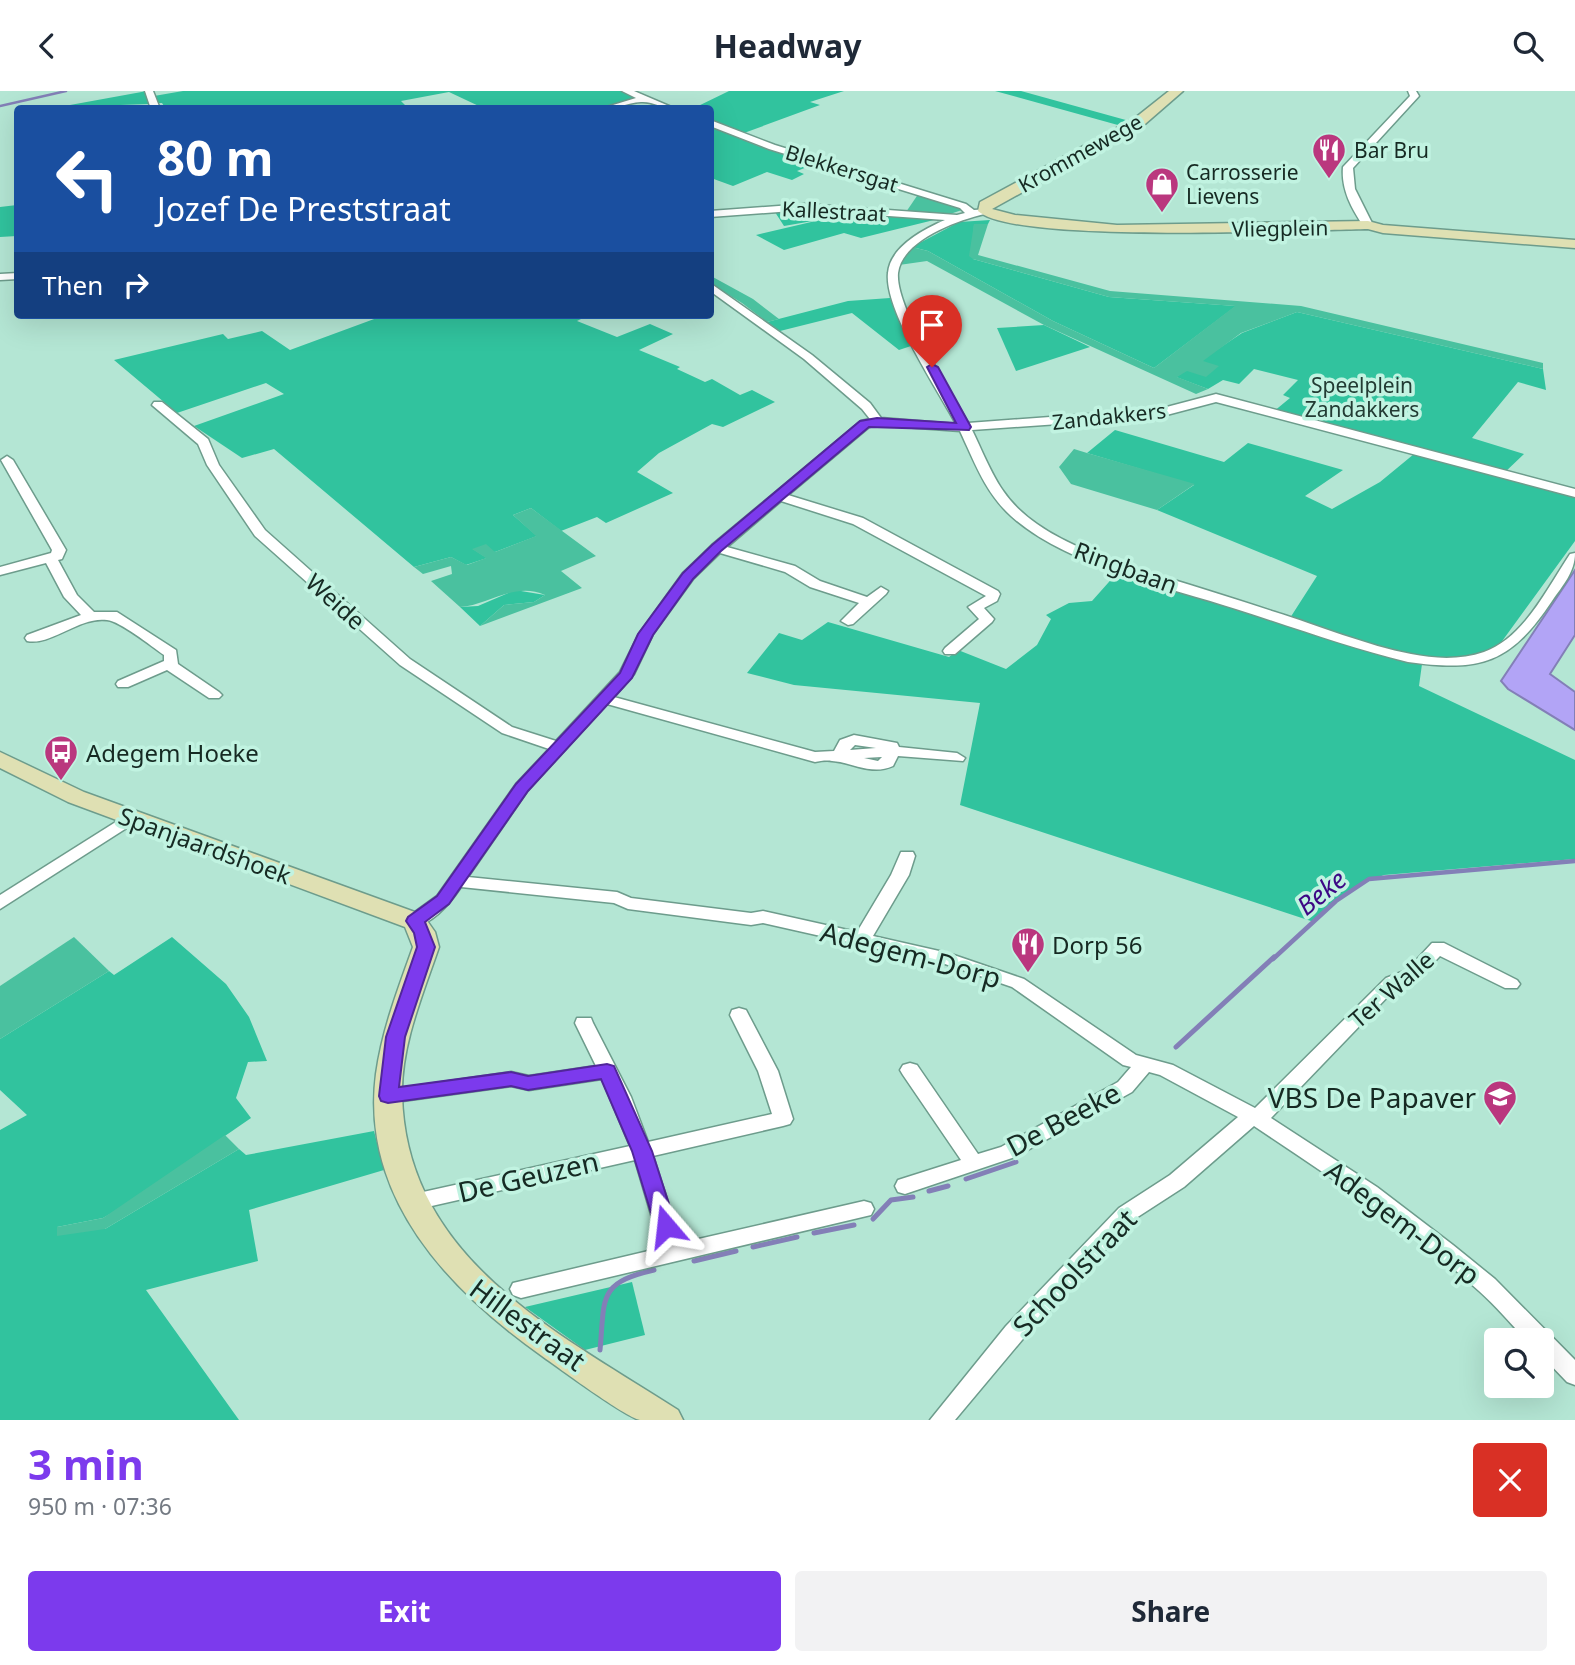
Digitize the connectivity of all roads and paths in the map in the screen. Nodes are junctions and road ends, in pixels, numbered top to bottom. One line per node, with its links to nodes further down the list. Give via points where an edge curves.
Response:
1 (626, 91): 4 (street)
2 (1177, 91): 8 (street, Krommewege, via 1140,121 991,201)
3 (1412, 91): 11 (street, via 1415,96 1348,167 1350,192)
4 (646, 98): 5 (street); 6 (street)
5 (619, 105)
6 (663, 105)
7 (714, 125): 8 (street, Blekkersgat)
8 (979, 212): 10 (street, Ringbaan); 11 (street, Vliegplein, via 1117,229)
9 (714, 214): 10 (street, Kallestraat, via 805,207)
10 (957, 218): 16 (street, Ringbaan, via 901,254 893,281 911,327)
11 (1368, 225): 12 (street, Vliegplein)
12 (1575, 244)
13 (714, 289): 15 (street, via 808,357 866,406)
14 (159, 405): 34 (street, Weide, via 204,442 213,465 260,533 405,662 507,730)
15 (877, 421): 16 (street); 19 (street, via 864,424)
16 (964, 427): 18 (street, Zandakkers, via 1159,413 1216,398); 21 (street, Ringbaan, via 992,487 1014,513 1045,535 1084,555 1408,658 1452,664 1499,653 1516,640)
17 (7, 467): 22 (street, via 59,550)
18 (1575, 493)
19 (778, 496): 20 (street); 29 (street, via 858,521 993,594 975,607 987,619)
20 (717, 548): 25 (street, via 790,569 808,581); 33 (street, via 688,576 646,634 627,674)
21 (1575, 557)
22 (50, 558): 23 (street); 26 (street, via 71,597)
23 (0, 571)
24 (881, 591): 25 (street)
25 (869, 602): 27 (street)
26 (90, 616): 28 (street); 30 (street, via 112,615 171,653)
27 (849, 621)
28 (32, 638)
29 (950, 650)
30 (171, 663): 31 (street); 32 (street)
31 (123, 684)
32 (214, 695)
33 (606, 699): 34 (street); 35 (street, via 815,757 840,755 846,743 854,740 891,746 892,752)
34 (559, 747): 39 (street, via 498,819)
35 (957, 758)
36 (0, 759): 37 (street, Spanjaardshoek)
37 (130, 818): 40 (street); 41 (street, Spanjaardshoek)
38 (907, 856): 42 (street)
39 (457, 881): 41 (street, via 443,900); 42 (street, Adegem-Dorp, via 763,917)
40 (0, 903)
41 (414, 921): 49 (street, Hillestraat, via 426,947 396,1037)
42 (863, 937): 46 (street, Adegem-Dorp, via 1018,983 1130,1060)
43 (1511, 984): 50 (street, Ter Walle, via 1438,947 1413,974 1392,982)
44 (739, 1015): 51 (street, De Geuzen, via 768,1071 783,1119)
45 (584, 1023): 48 (street)
46 (1145, 1065): 50 (street, Adegem-Dorp, via 1166,1070); 52 (street, De Beeke, via 1125,1087 1008,1151)
47 (910, 1070): 52 (street)
48 (607, 1071): 49 (street); 51 (street)
49 (388, 1096): 54 (street, Hillestraat, via 391,1139)
50 (1255, 1117): 58 (street, Adegem-Dorp, via 1370,1193 1446,1251 1487,1285); 60 (street, Schoolstraat, via 1177,1181 1126,1214 1014,1333)
51 (642, 1151): 54 (street, De Geuzen); 56 (street)
52 (974, 1162): 53 (street, De Beeke)
53 (905, 1186)
54 (414, 1202): 59 (street, Hillestraat, via 457,1269 500,1309)
55 (864, 1209): 56 (street)
56 (673, 1253): 57 (street)
57 (521, 1289)
58 (1575, 1375)
59 (666, 1420)
60 (941, 1420)

